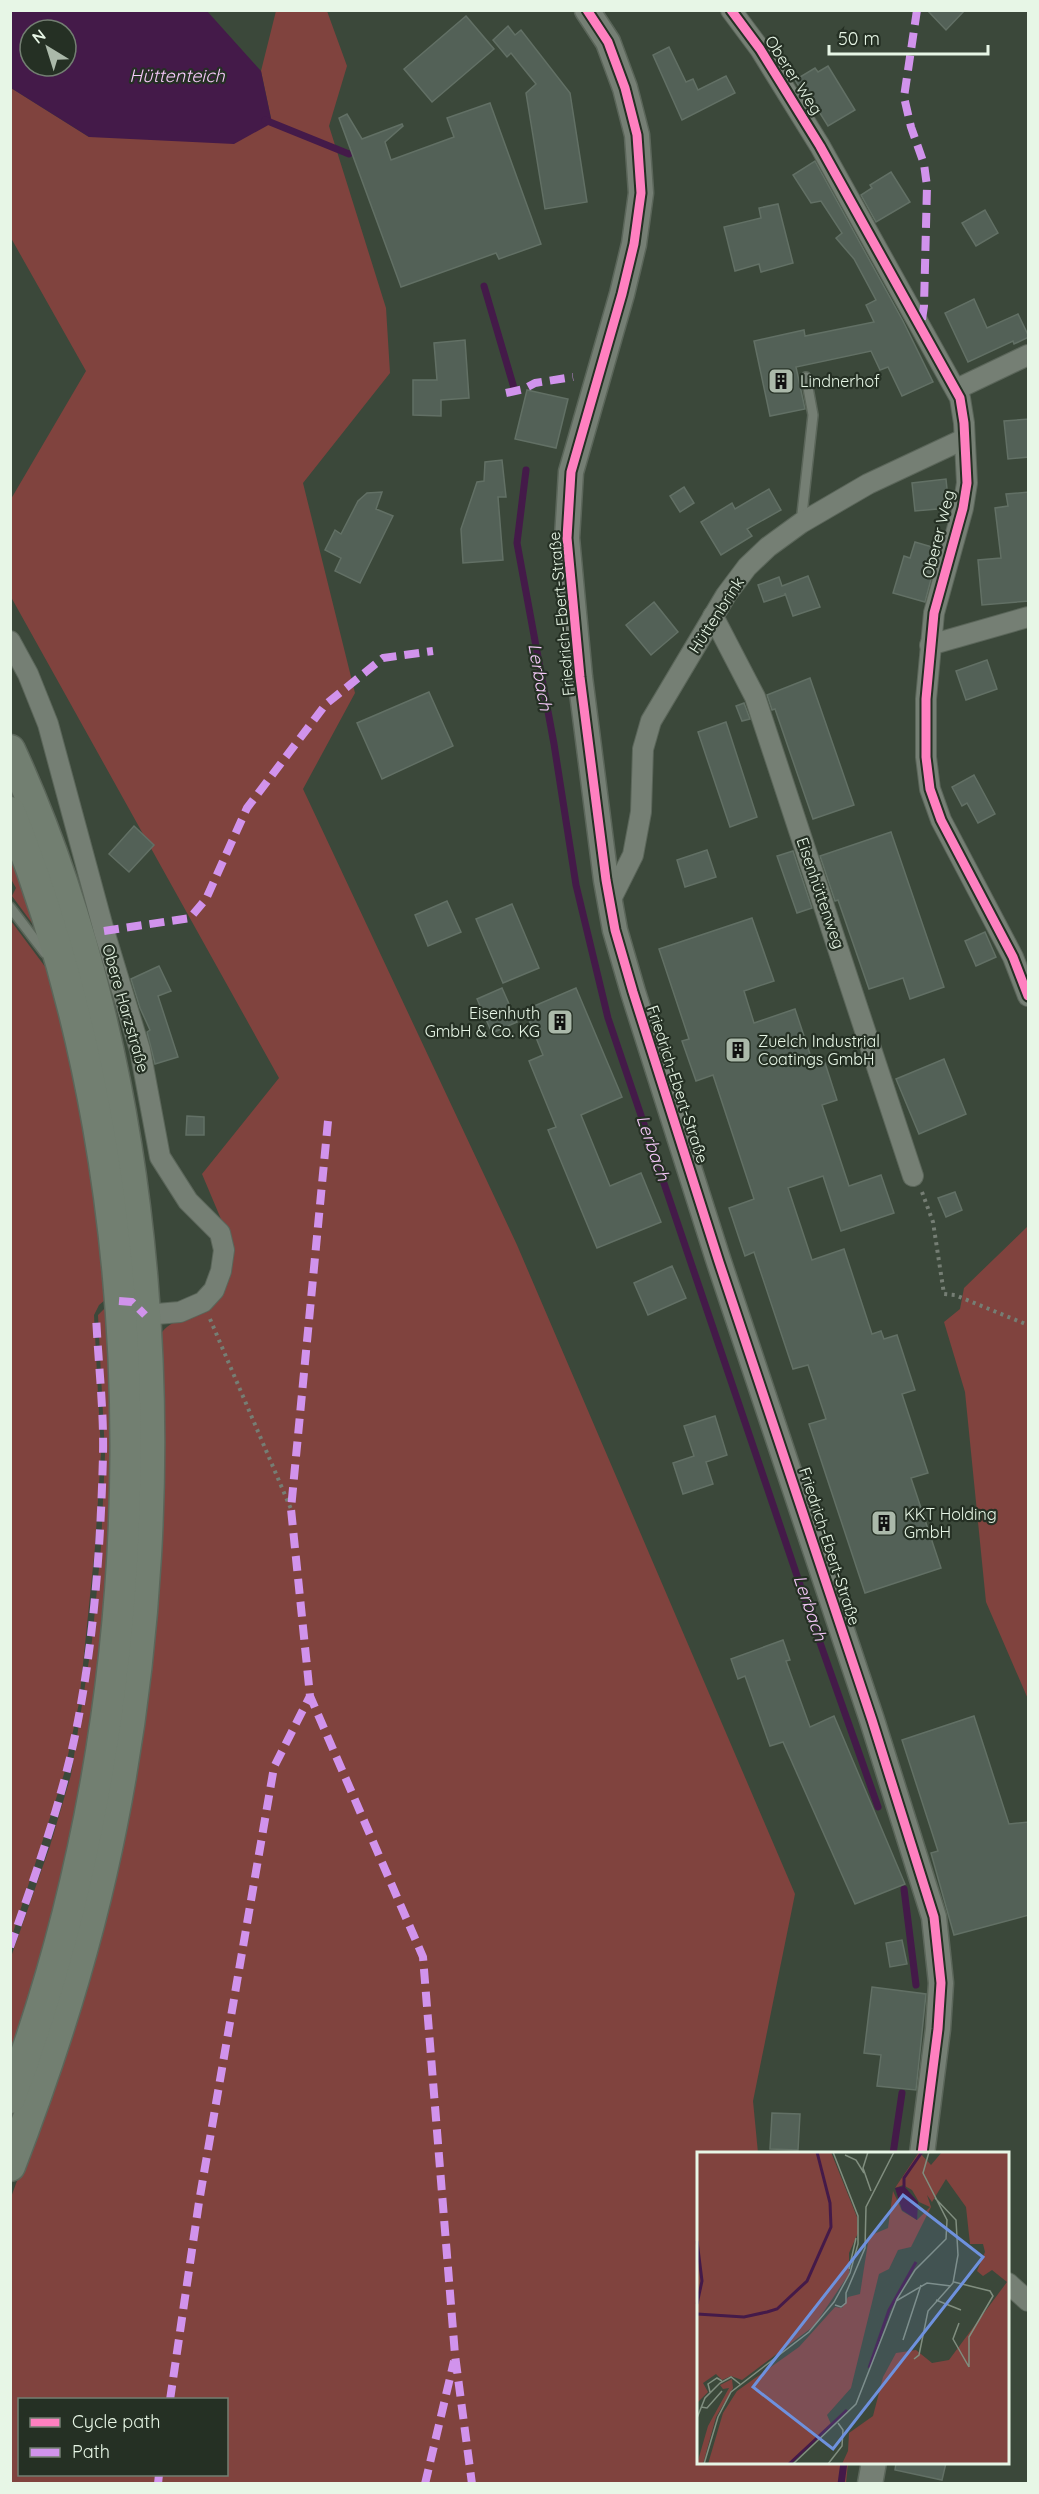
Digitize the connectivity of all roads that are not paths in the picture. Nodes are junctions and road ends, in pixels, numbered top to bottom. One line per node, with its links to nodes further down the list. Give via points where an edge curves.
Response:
1 (587, 10): 14 (street, Friedrich-Ebert-Straße, via 608,42 626,88 637,135 641,192 622,294 571,472 567,538 579,666)
2 (731, 10): 6 (street, Oberer Weg, via 820,146 956,388 963,409)
3 (1029, 355): 5 (street)
4 (806, 377): 7 (lane, via 813,415)
5 (963, 386)
6 (964, 439): 7 (street, Hüttenbrink, via 868,484); 11 (street, Oberer Weg, via 968,472 965,496 934,613)
7 (801, 523): 8 (street, Hüttenbrink, via 747,567)
8 (713, 616): 14 (street, Hüttenbrink, via 647,731 637,838 628,868); 18 (street, Eisenhüttenweg, via 755,697)
9 (1029, 617): 11 (street)
10 (10, 641): 19 (street, Obere Harzstraße, via 48,724 140,1050 160,1157 188,1201 220,1233 224,1250 214,1290 203,1302 180,1312)
11 (930, 645): 17 (street, Oberer Weg, via 925,731 930,789 944,828 1013,957)
12 (10, 750): 19 (main road, via 75,919 103,1028 134,1207)
13 (10, 812): 16 (main road)
14 (610, 901): 21 (street, Friedrich-Ebert-Straße, via 633,992 934,1917 940,1983 938,2029)
15 (10, 907): 16 (lane, via 45,954)
16 (63, 965): 20 (main road, via 94,1106 117,1264 124,1388 123,1537 108,1704 87,1826 46,1994)
17 (1029, 996)
18 (913, 1176)
19 (145, 1315): 22 (main road, via 147,1537 131,1710 112,1823 84,1944 44,2077)
20 (10, 2098)
21 (922, 2152)
22 (10, 2166)
23 (1009, 2284): 24 (street)
24 (1029, 2301)
25 (874, 2464): 26 (street)
26 (870, 2484)

